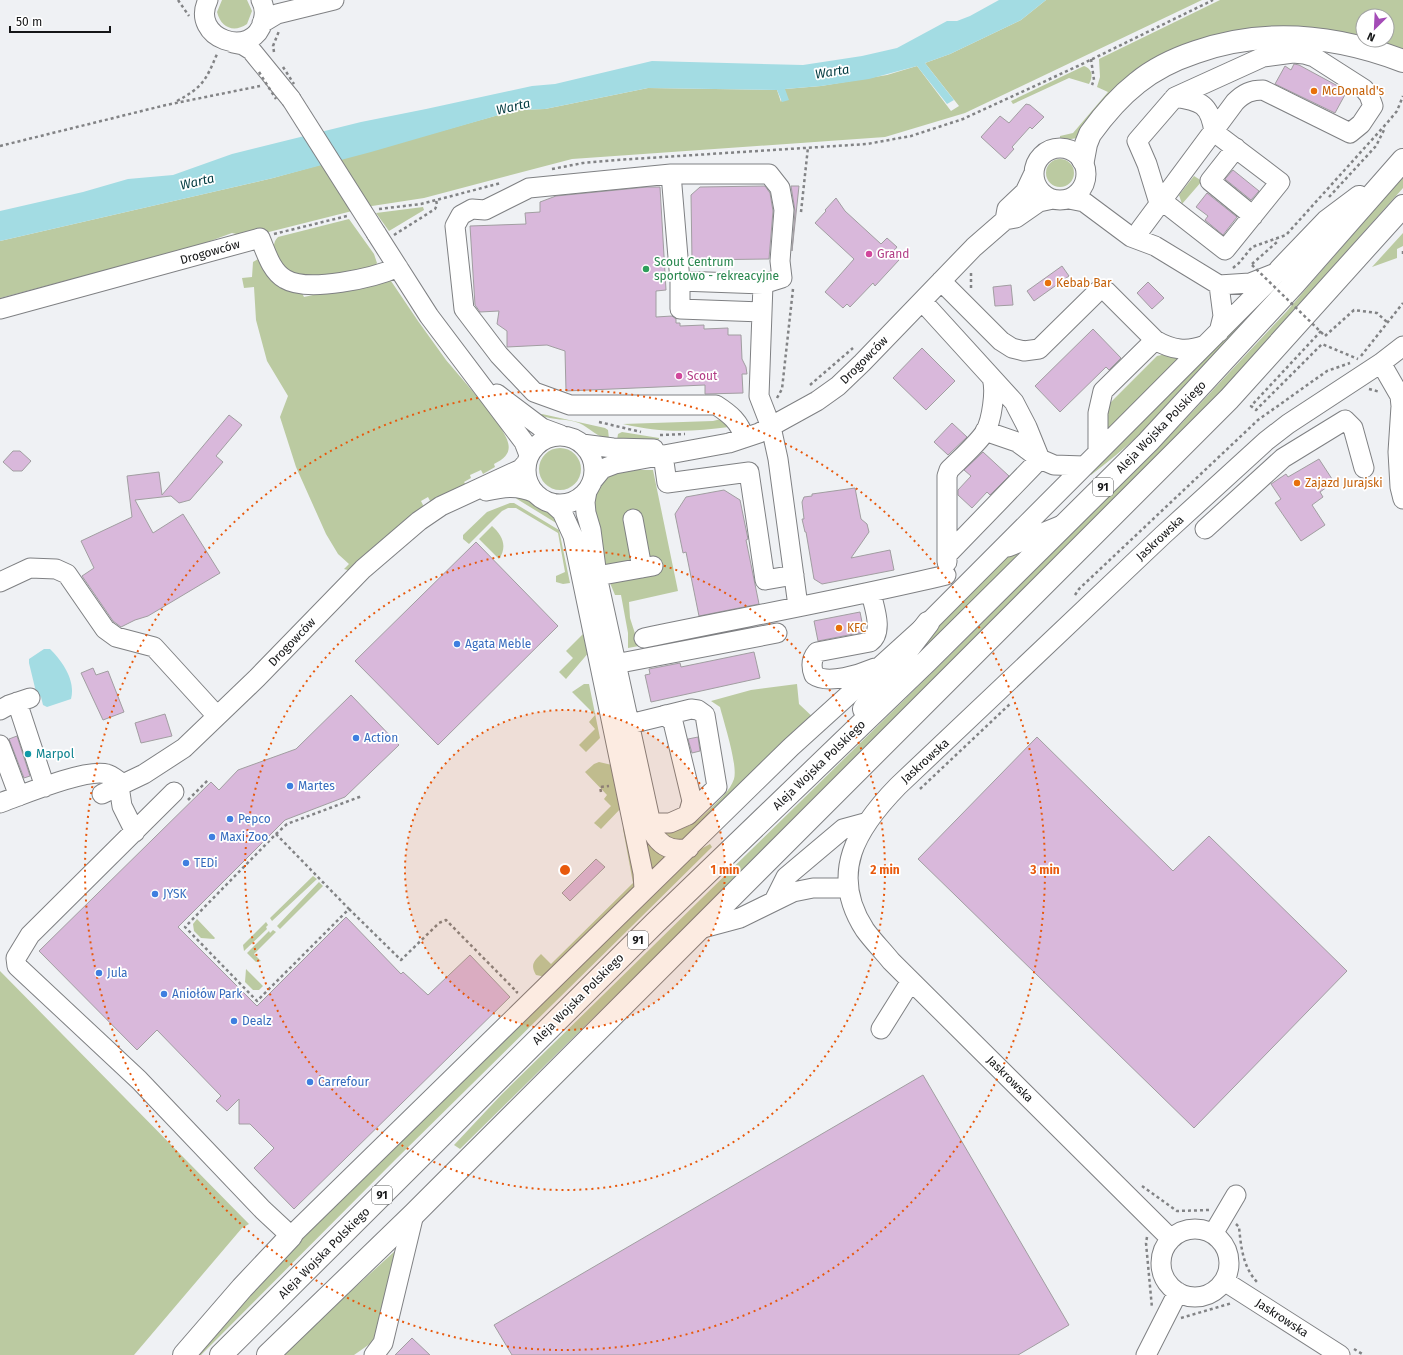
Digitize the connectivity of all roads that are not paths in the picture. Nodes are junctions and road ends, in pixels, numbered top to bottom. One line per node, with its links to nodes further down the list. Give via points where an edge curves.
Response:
1 (190, 0): 4 (street, via 201,9)
2 (261, 0): 5 (street, via 264,14)
3 (334, 0): 5 (street, via 277,14)
4 (206, 8): 6 (street, via 208,26 214,34)
5 (261, 26): 6 (street, via 253,36 244,41); 9 (street, via 262,40 269,58)
6 (228, 41): 9 (street, via 251,50)
7 (1403, 61): 12 (main road, via 1378,51 1311,37 1271,36 1236,40 1215,46 1160,67 1136,83 1090,134 1086,144)
8 (1175, 97): 10 (street, via 1193,99 1204,106); 10 (street, via 1263,58 1293,53 1314,57 1364,89 1373,106 1361,124 1345,139 1261,97 1251,99); 16 (street, via 1137,141)
9 (291, 99): 22 (street, bridge, via 383,235)
10 (1221, 136): 16 (street); 18 (street, via 1210,181); 18 (street, via 1280,182)
11 (1399, 165): 23 (main road, via 1327,221); 59 (main road, Aleja Wojska Polskiego / 91, via 1212,374)
12 (1085, 168): 13 (street, via 1070,149 1062,147 1054,148 1040,157); 15 (street, via 1081,190); 20 (street, via 1096,193)
13 (1034, 173): 15 (street, via 1037,186 1042,192); 19 (street, Drogowców, via 1025,192 1007,209)
14 (671, 174): 24 (street); 26 (street, via 769,174 780,188 784,210 780,261 782,278); 44 (street, via 529,188 485,210 472,209 462,215 455,226 464,309 498,355 534,392 570,405 716,405 741,426)
15 (1061, 199): 19 (street, Drogowców, via 1039,202 1016,218); 21 (street, via 1084,202 1131,237)
16 (1160, 201): 18 (street, via 1225,250); 20 (street)
17 (1403, 206): 94 (main road, 91, via 1229,399)
18 (1253, 216)
19 (1005, 220): 25 (street, Drogowców)
20 (1140, 230): 21 (street)
21 (1155, 246): 27 (street)
22 (398, 267): 29 (street, Drogowców, via 362,279 324,284 298,284 285,279 274,270 260,238); 37 (street, via 429,316)
23 (1280, 270): 27 (street, via 1250,283); 31 (street)
24 (680, 281): 26 (street); 30 (street, via 680,309)
25 (940, 281): 28 (street, Drogowców); 32 (street, via 1001,341 1012,348 1024,351 1039,349 1098,290 1106,291)
26 (763, 284): 30 (street)
27 (1220, 285): 31 (street, via 1223,316)
28 (922, 301): 36 (street); 41 (street, Drogowców, via 838,386)
29 (0, 309)
30 (762, 312): 41 (street, via 759,396)
31 (1219, 332): 33 (street)
32 (1155, 340): 33 (street, via 1174,349 1194,349); 47 (street, via 1103,391 1098,413)
33 (1205, 345): 47 (street)
34 (1403, 346): 35 (street, Jaskrowska)
35 (1381, 363): 38 (street, Jaskrowska); 39 (street, via 1400,396)
36 (992, 378): 42 (street, via 995,394); 50 (street, via 1014,402)
37 (480, 381): 43 (street, via 532,420); 49 (street, via 524,442)
38 (1333, 394): 40 (street); 88 (street, Jaskrowska, via 1266,441 1168,530 898,786)
39 (1402, 416): 56 (street, via 1398,452)
40 (1345, 420): 52 (street, via 1353,428); 60 (street, via 1283,458)
41 (771, 427): 44 (street, Drogowców); 63 (street, via 778,459)
42 (985, 431): 50 (street, via 1018,442); 62 (street, via 949,470 947,476)
43 (561, 436): 45 (street, via 572,438); 49 (street, via 548,438 537,444)
44 (744, 438): 46 (street, Drogowców)
45 (582, 444): 46 (street, Drogowców, via 613,448); 53 (street, via 591,454 594,467)
46 (691, 450): 48 (street, Drogowców)
47 (1098, 452): 51 (street)
48 (662, 455): 53 (street, Drogowców, via 614,464 602,469); 63 (street, via 667,483 749,472 765,580)
49 (528, 458): 54 (street, via 526,473); 55 (street, Drogowców, via 521,469)
50 (1040, 459): 51 (street, via 1054,465); 62 (street)
51 (1084, 466): 61 (street)
52 (1364, 468)
53 (590, 486): 57 (street, via 577,500 565,504); 65 (street, via 585,502)
54 (534, 493): 55 (street, Drogowców, via 525,488 508,487); 57 (street)
55 (459, 496): 77 (street, Drogowców, via 419,521 363,569)
56 (1403, 499)
57 (552, 503): 92 (street, via 562,512 573,536 643,873)
58 (633, 519): 65 (street, via 648,567)
59 (1066, 524): 61 (street); 80 (main road, Aleja Wojska Polskiego / 91)
60 (1205, 529)
61 (1001, 550): 68 (street)
62 (948, 555): 64 (street)
63 (794, 575): 69 (street)
64 (946, 575): 67 (street); 68 (street, via 949,584)
65 (597, 576): 73 (street)
66 (0, 582): 77 (street, via 30,568 56,569 67,574 105,629 116,637 154,646)
67 (871, 593): 69 (street); 74 (street, via 878,630 874,639 870,642 817,652 812,661 812,670 814,676 825,680 862,673)
68 (958, 593): 70 (street)
69 (798, 606): 72 (street)
70 (928, 623): 74 (street); 80 (main road, via 881,684)
71 (777, 633): 73 (street)
72 (644, 638)
73 (616, 664): 78 (street)
74 (880, 666): 90 (street, via 786,752)
75 (0, 710): 81 (street, via 24,700)
76 (665, 715): 78 (street); 86 (street, via 673,722 692,801); 86 (street, via 691,709 705,715 717,787)
77 (217, 716): 82 (street, Drogowców, via 184,748 156,767)
78 (630, 724): 87 (street)
79 (0, 745): 84 (street)
80 (839, 746): 105 (main road, Aleja Wojska Polskiego / 91, via 610,967)
81 (45, 787): 82 (street, via 95,773 108,774); 84 (street)
82 (115, 788): 89 (street)
83 (174, 792): 89 (street)
84 (18, 796): 85 (street)
85 (0, 803)
86 (688, 815): 87 (street, via 670,823)
87 (651, 823): 90 (street, via 653,833 662,844 673,849)
88 (865, 823): 91 (street, Jaskrowska, via 851,857); 93 (street, via 843,829 786,877)
89 (135, 832): 100 (street, via 30,935 16,958 17,966 139,1080)
90 (689, 848): 92 (street)
91 (848, 888): 93 (street, via 793,892); 95 (street, Jaskrowska, via 865,930)
92 (644, 889): 100 (street)
93 (774, 901): 94 (street, via 740,918)
94 (699, 929): 98 (main road, 91)
95 (911, 981): 96 (street); 101 (street, Jaskrowska)
96 (881, 1029)
97 (1236, 1195): 99 (street)
98 (414, 1214): 106 (main road, 91); 107 (street, via 383,1342)
99 (1213, 1234): 101 (street, via 1205,1230 1187,1230); 102 (street, via 1220,1239 1229,1255 1228,1273)
100 (291, 1236): 104 (main road)
101 (1171, 1239): 103 (street, via 1165,1247 1161,1267 1170,1286)
102 (1224, 1281): 103 (street, via 1218,1289 1199,1297); 109 (street, Jaskrowska)
103 (1178, 1292): 108 (street)
104 (184, 1355)
105 (221, 1355)
106 (268, 1355)
107 (374, 1355)
108 (1146, 1355)
109 (1340, 1355)

